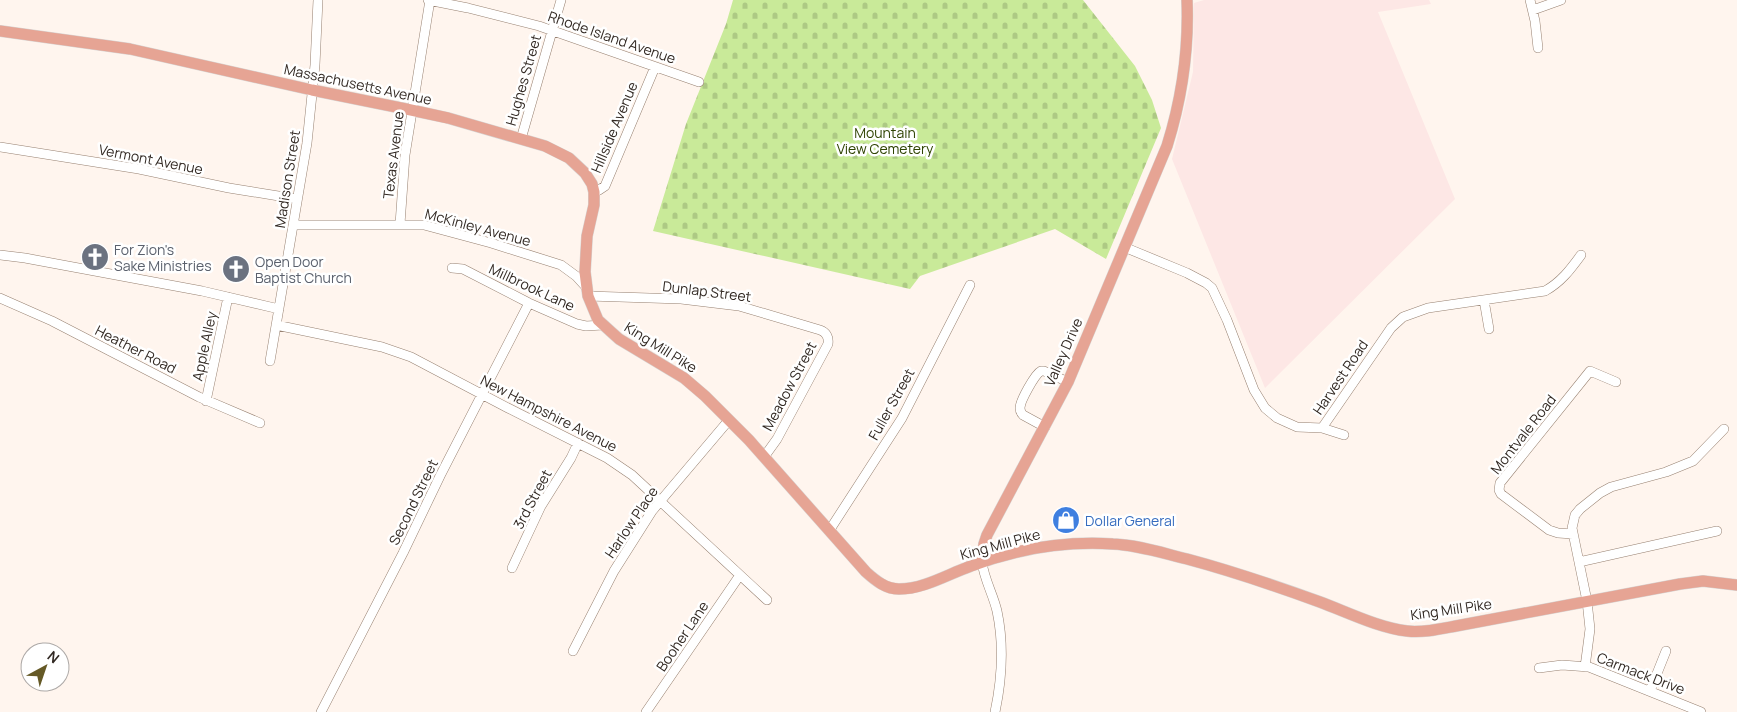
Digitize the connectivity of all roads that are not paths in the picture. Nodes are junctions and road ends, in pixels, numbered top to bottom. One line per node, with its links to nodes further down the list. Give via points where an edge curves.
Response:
1 (318, 0): 13 (street, Madison Street)
2 (430, 0): 8 (street, Rhode Island Avenue); 14 (street, Texas Avenue)
3 (561, 0): 8 (street, Hughes Street)
4 (1187, 0): 21 (main road, Valley Drive, via 1186,59 1176,118)
5 (1530, 0): 7 (street)
6 (1561, 0): 7 (street)
7 (1533, 10): 10 (street)
8 (552, 30): 11 (street, Rhode Island Avenue); 15 (street, Hughes Street)
9 (0, 31): 13 (main road, Massachusetts Avenue, via 130,49)
10 (1538, 48)
11 (655, 67): 12 (street, Rhode Island Avenue); 17 (street, Hillside Avenue, via 605,186)
12 (699, 82)
13 (312, 90): 14 (main road, Massachusetts Avenue); 18 (street, Madison Street)
14 (412, 110): 15 (main road, Massachusetts Avenue); 19 (street, Texas Avenue, via 404,155)
15 (521, 139): 17 (main road, Massachusetts Avenue, via 546,146 568,158 585,172)
16 (0, 147): 18 (street, Vermont Avenue)
17 (594, 192): 26 (main road, via 585,254)
18 (297, 199): 20 (street, Madison Street)
19 (400, 224): 20 (street, McKinley Avenue); 26 (street, McKinley Avenue, via 446,230 543,259 568,270)
20 (294, 225): 31 (street, Madison Street)
21 (1124, 247): 37 (main road, Valley Drive); 44 (street, Harvest Road, via 1187,273 1212,288 1264,408 1298,427)
22 (0, 255): 27 (street)
23 (1581, 255): 29 (street, Harvest Road, via 1557,284 1545,291)
24 (452, 268): 30 (street, Millbrook Lane, via 463,269)
25 (970, 285): 50 (street, Fuller Street, via 902,418)
26 (587, 292): 32 (main road, King Mill Pike); 35 (street, Dunlap Street, via 717,303 763,312)
27 (228, 297): 31 (street); 40 (street, Apple Alley)
28 (0, 298): 40 (street, Heather Road)
29 (1484, 300): 34 (street); 44 (street, Harvest Road, via 1428,308 1404,316 1383,338)
30 (529, 303): 32 (street, Millbrook Lane, via 577,324); 39 (street, Second Street)
31 (279, 308): 33 (street, Madison Street)
32 (603, 325): 41 (main road, King Mill Pike, via 684,378)
33 (276, 326): 36 (street, Madison Street); 39 (street, New Hampshire Avenue, via 398,352)
34 (1489, 329)
35 (820, 330): 48 (street, Meadow Street, via 826,333 828,344)
36 (270, 361)
37 (1068, 382): 43 (main road, Valley Drive); 43 (street, via 1041,371 1020,405 1024,415)
38 (1616, 382): 52 (street, Montvale Road, via 1590,371 1500,483 1501,494 1549,530)
39 (482, 394): 47 (street, New Hampshire Avenue); 65 (street, Second Street)
40 (206, 401): 42 (street, Heather Road)
41 (730, 420): 48 (main road, King Mill Pike); 49 (street, Harlow Place)
42 (260, 423)
43 (1045, 427): 53 (main road, Valley Drive, via 987,535)
44 (1322, 428): 46 (street)
45 (1724, 430): 52 (street, via 1693,461 1600,493 1575,515)
46 (1344, 435)
47 (578, 443): 49 (street, New Hampshire Avenue, via 622,467); 55 (street, 3rd Street, via 541,506)
48 (764, 457): 50 (main road, King Mill Pike)
49 (660, 499): 56 (street, New Hampshire Avenue); 60 (street, Harlow Place, via 614,571)
50 (829, 531): 53 (main road, King Mill Pike, via 874,579 897,589 918,586)
51 (1716, 531): 54 (street)
52 (1573, 534): 54 (street)
53 (982, 562): 59 (main road, King Mill Pike, via 1066,544 1137,547 1259,580 1407,631 1440,629); 67 (street, Valley Drive, via 997,612 1001,647)
54 (1579, 562): 59 (street)
55 (512, 568)
56 (740, 575): 58 (street, New Hampshire Avenue); 66 (street, Booher Lane)
57 (1737, 585): 59 (main road, King Mill Pike, via 1703,581)
58 (766, 600)
59 (1587, 601): 62 (street, via 1590,628)
60 (573, 651)
61 (1666, 651): 64 (street)
62 (1585, 667): 63 (street, Carmack Drive); 64 (street, Carmack Drive)
63 (1539, 668)
64 (1650, 690): 68 (street, Carmack Drive)
65 (321, 712)
66 (646, 712)
67 (996, 712)
68 (1701, 712)

